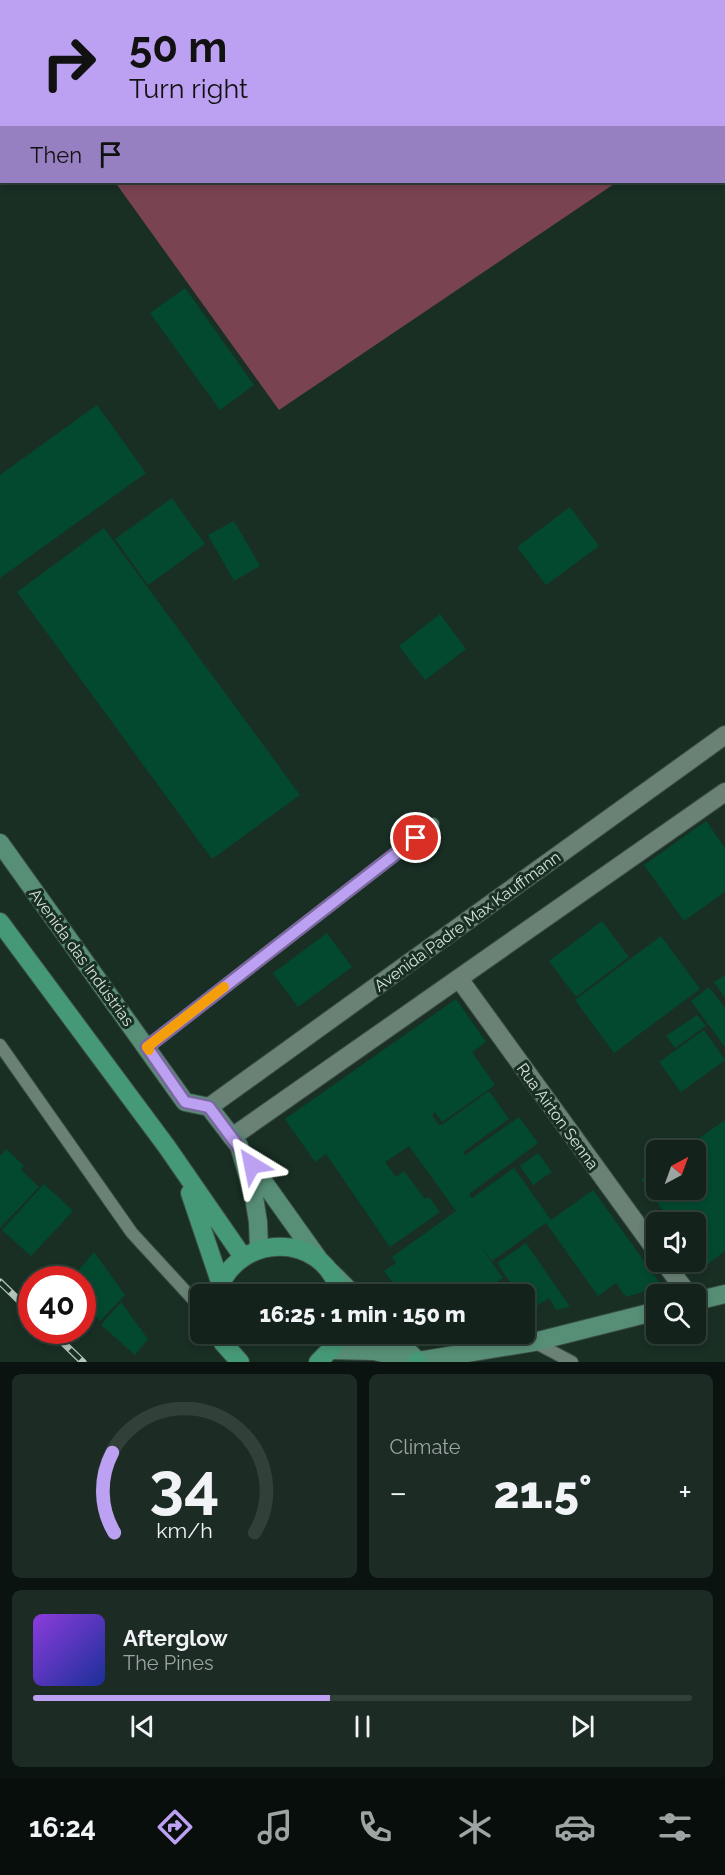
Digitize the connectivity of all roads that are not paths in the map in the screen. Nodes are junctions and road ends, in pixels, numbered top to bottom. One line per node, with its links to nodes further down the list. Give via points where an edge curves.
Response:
1 (725, 735): 9 (street, Avenida Padre Max Kauffmann)
2 (725, 792): 6 (street)
3 (433, 824): 8 (lane)
4 (0, 843): 8 (street, Avenida das Indústrias)
5 (0, 922): 11 (main road)
6 (460, 980): 10 (street); 12 (street, Rua Airton Senna)
7 (0, 1045): 20 (lane, via 132,1233)
8 (147, 1047): 9 (street, Avenida das Indústrias, via 185,1102)
9 (209, 1107): 10 (street)
10 (235, 1142): 13 (street, via 254,1197); 14 (street)
11 (184, 1175): 13 (main road); 15 (main road)
12 (646, 1237)
13 (251, 1253): 14 (main road, via 287,1247); 16 (main road, via 230,1268)
14 (324, 1265): 17 (main road); 18 (street)
15 (218, 1284)
16 (221, 1284)
17 (334, 1284)
18 (343, 1284)
19 (725, 1294): 21 (street)
20 (190, 1296)
21 (706, 1299)
22 (646, 1314): 23 (street)
23 (535, 1342)
24 (535, 1343): 34 (lane)
25 (222, 1344): 31 (lane)
26 (226, 1344): 32 (main road)
27 (334, 1344): 30 (main road)
28 (400, 1344): 33 (street)
29 (522, 1344): 33 (street)
30 (326, 1358): 33 (street, via 374,1351)
31 (224, 1362)
32 (240, 1362)
33 (417, 1362)
34 (572, 1362)

